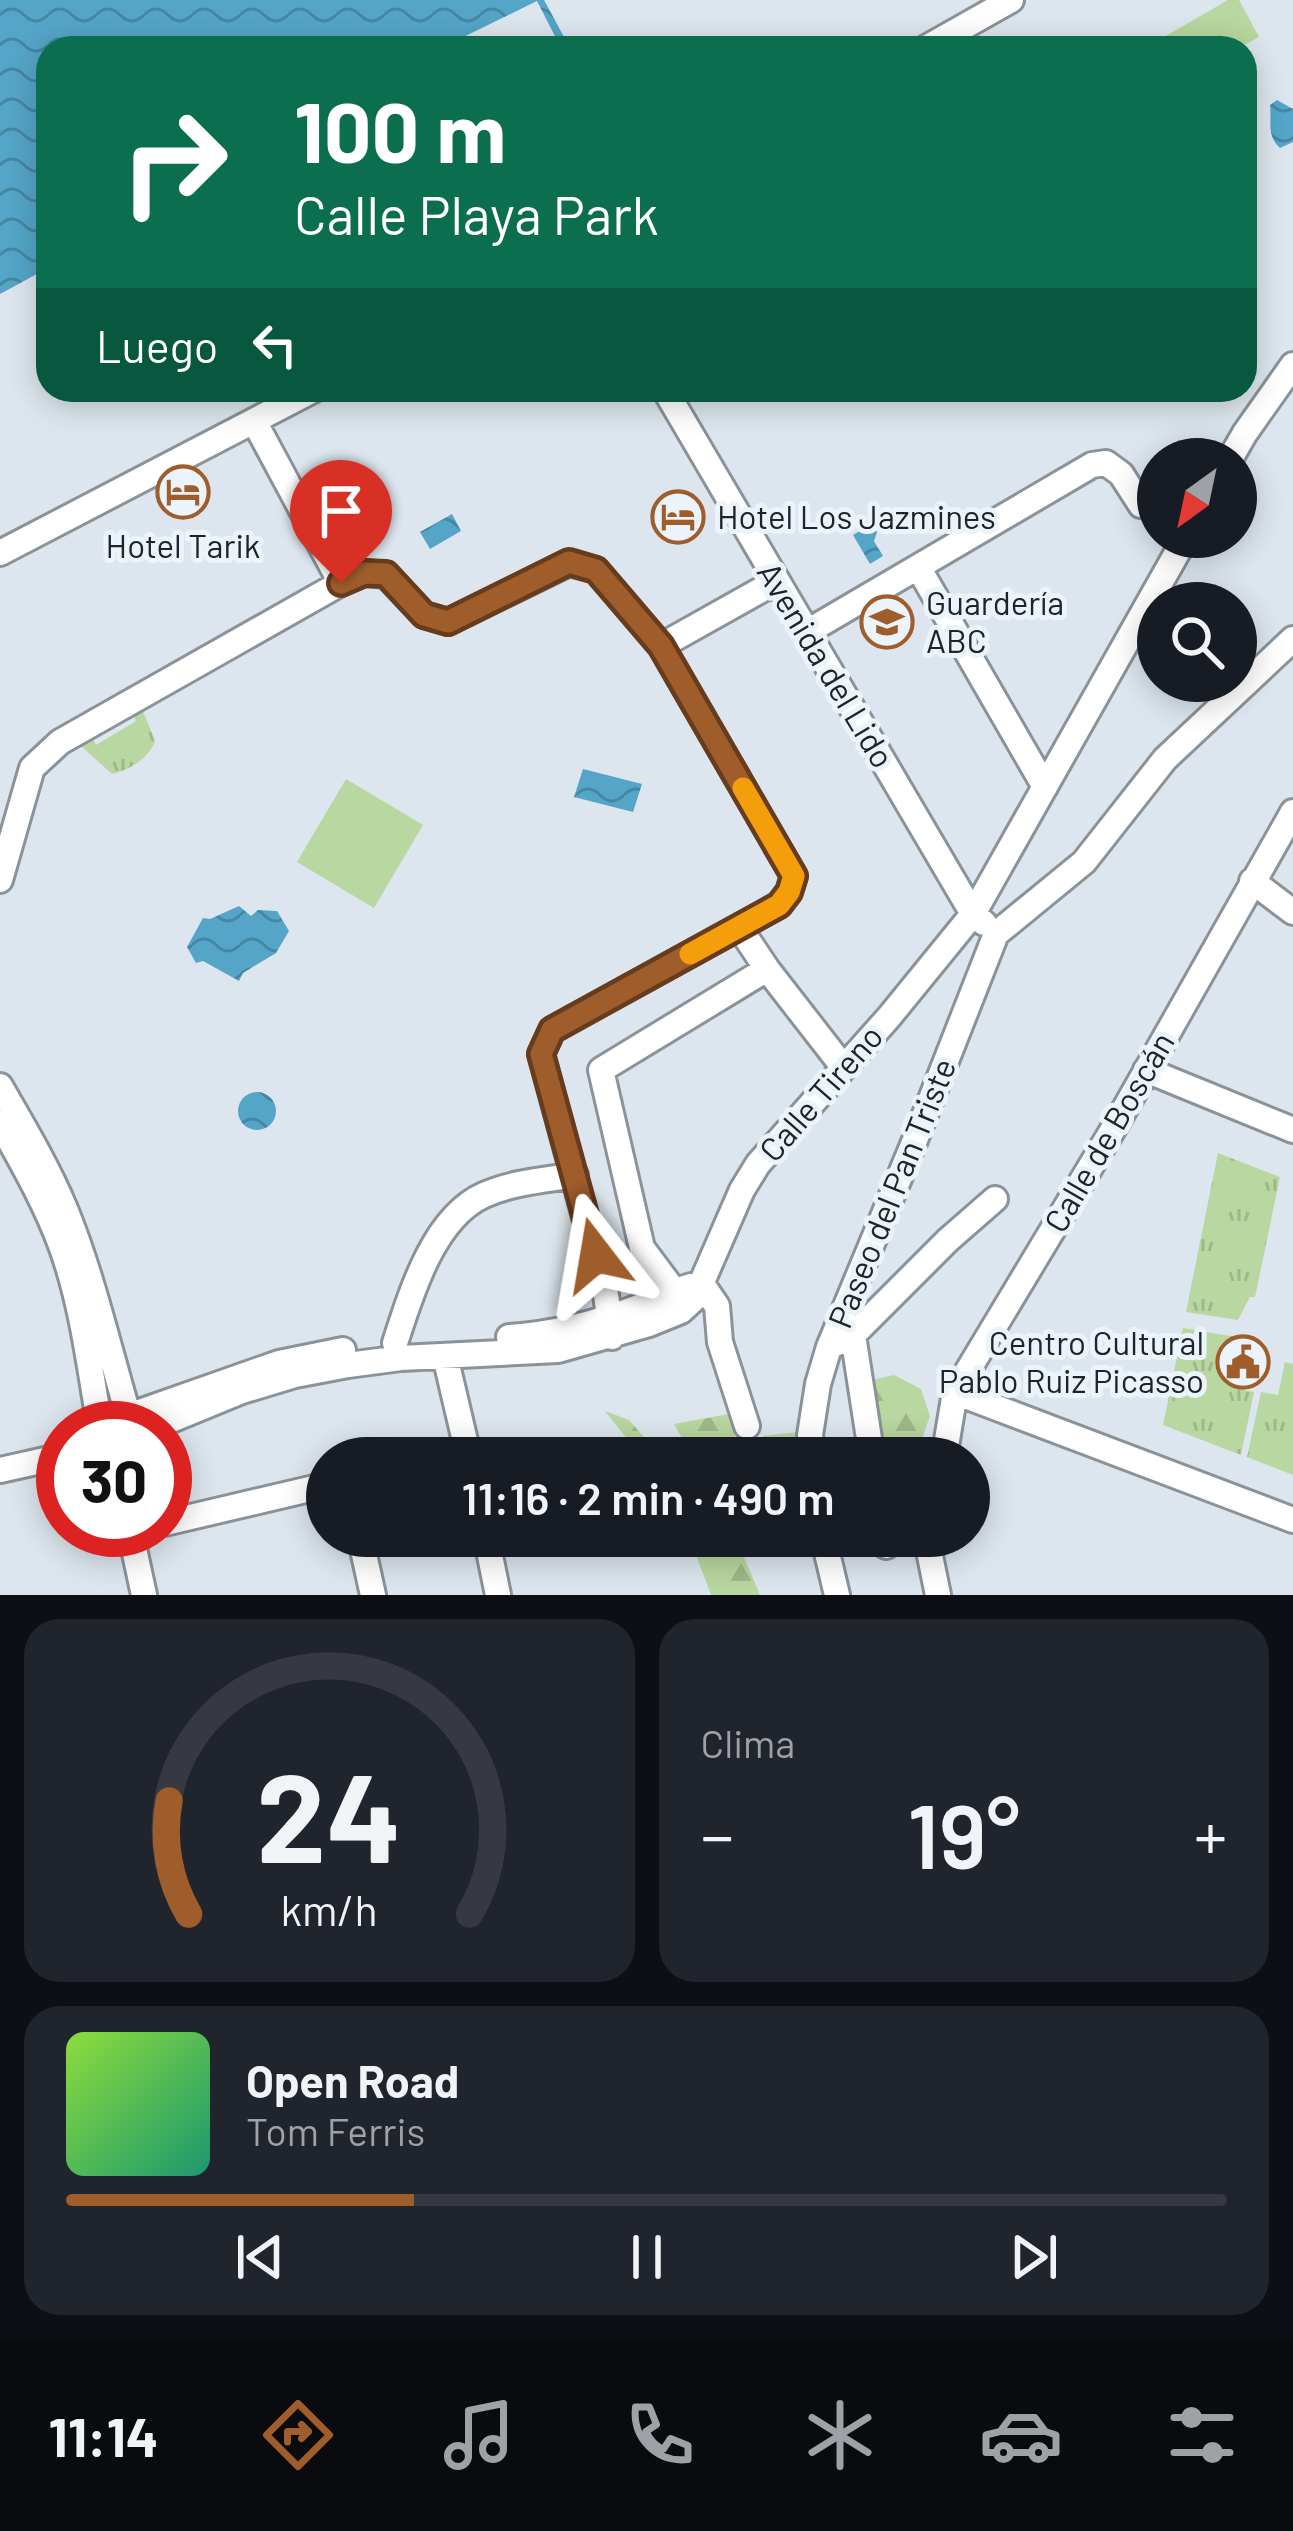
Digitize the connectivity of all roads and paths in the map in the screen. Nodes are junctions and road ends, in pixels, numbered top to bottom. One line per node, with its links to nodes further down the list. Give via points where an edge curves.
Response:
1 (1011, 0): 2 (street)
2 (947, 36)
3 (1293, 365): 7 (street)
4 (291, 402): 6 (street)
5 (672, 402): 12 (street, Avenida del Lido)
6 (254, 422): 9 (street); 13 (street)
7 (1242, 438)
8 (1137, 500): 11 (street, via 1121,474 1106,463 1092,465)
9 (0, 553)
10 (1174, 558): 17 (street, Calle Tireno)
11 (918, 567): 14 (street); 17 (street)
12 (776, 581): 14 (street, Avenida del Lido); 16 (street)
13 (341, 583): 16 (street, via 386,574 424,615 448,622 569,562 596,570); 19 (street, via 60,742 32,768)
14 (807, 632): 22 (street, Avenida del Lido)
15 (1293, 639): 24 (street, via 1165,759 1084,862)
16 (661, 646): 23 (street, via 794,876 779,905)
17 (1045, 787): 22 (street, Calle Tireno)
18 (1293, 812): 20 (street, Calle de Boscán)
19 (2, 867)
20 (1252, 880): 21 (street); 27 (street, Calle de Boscán)
21 (1293, 911)
22 (974, 914): 24 (street, Avenida del Lido); 26 (street, Calle Tireno)
23 (740, 927): 25 (street); 31 (street, via 552,1030 541,1054)
24 (996, 934): 38 (street, Paseo del Pan Triste)
25 (767, 969): 26 (street); 34 (street, via 601,1070 642,1248)
26 (844, 1068): 33 (street, Calle Tireno, via 758,1164)
27 (1146, 1070): 30 (street); 40 (street, Calle de Boscán)
28 (0, 1086): 42 (street, via 64,1206)
29 (0, 1123): 41 (street, via 63,1252)
30 (1293, 1130)
31 (575, 1175): 35 (street); 37 (street, via 496,1190 456,1217 420,1272)
32 (995, 1199): 36 (street)
33 (702, 1284): 34 (street); 35 (street, via 681,1311); 45 (street, via 718,1306 720,1342)
34 (675, 1292): 35 (street)
35 (610, 1327): 37 (street); 39 (street, via 559,1350)
36 (853, 1335): 38 (street); 48 (street)
37 (395, 1343): 43 (street, via 295,1358)
38 (829, 1347): 47 (street, Paseo del Pan Triste)
39 (446, 1356): 44 (street, via 295,1375); 46 (street)
40 (955, 1392): 49 (street, Calle de Boscán); 54 (street)
41 (94, 1401)
42 (131, 1401)
43 (180, 1401)
44 (192, 1405)
45 (747, 1426)
46 (464, 1437)
47 (810, 1437)
48 (869, 1437)
49 (948, 1437)
50 (36, 1462): 51 (street)
51 (0, 1471)
52 (306, 1490): 53 (street)
53 (192, 1517)
54 (1293, 1520)
55 (136, 1557): 61 (street)
56 (152, 1557): 62 (street)
57 (365, 1557): 63 (street)
58 (490, 1557): 64 (street)
59 (829, 1557): 65 (street)
60 (930, 1557): 66 (street)
61 (144, 1595)
62 (160, 1595)
63 (373, 1595)
64 (498, 1595)
65 (837, 1595)
66 (938, 1595)

